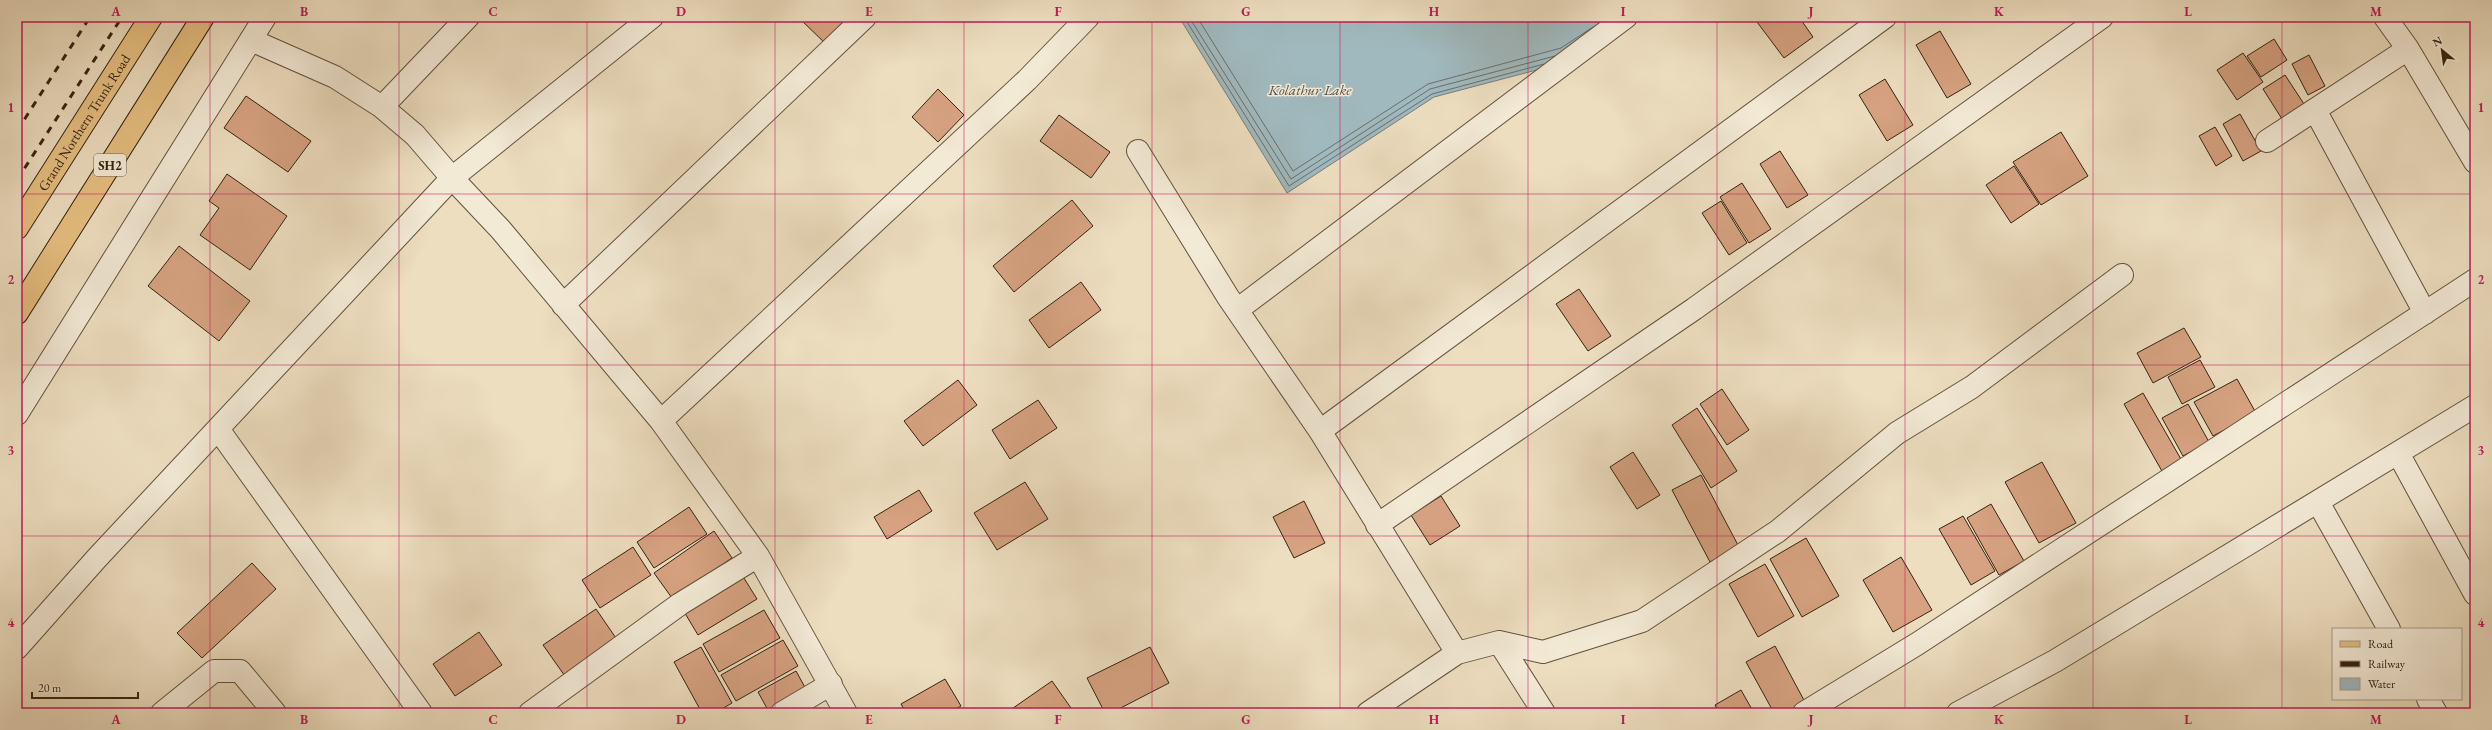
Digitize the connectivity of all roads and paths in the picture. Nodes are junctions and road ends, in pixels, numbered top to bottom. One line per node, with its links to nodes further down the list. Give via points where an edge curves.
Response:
1 (152, 17): 20 (main road, Grand Northern Trunk Road)
2 (203, 17): 25 (main road, SH2)
3 (265, 17): 12 (street)
4 (468, 17): 14 (street)
5 (652, 17): 19 (street)
6 (865, 17): 23 (street)
7 (1088, 17): 29 (street, via 1027,80)
8 (1626, 17): 24 (street)
9 (1886, 17): 31 (street)
10 (2102, 17): 34 (street, via 1694,309)
11 (2385, 17): 13 (street)
12 (251, 40): 14 (street, via 335,77); 28 (street)
13 (2408, 49): 15 (street); 18 (street)
14 (382, 108): 19 (street, via 415,134)
15 (2314, 110): 16 (street); 26 (street)
16 (2267, 141)
17 (1138, 151): 24 (street)
18 (2475, 162)
19 (452, 178): 23 (street, via 501,230); 30 (street)
20 (17, 228)
21 (2122, 275): 38 (street, via 1972,387 1897,433 1778,531 1642,621 1543,652)
22 (2475, 280): 26 (street)
23 (563, 305): 29 (street)
24 (1237, 310): 31 (street)
25 (17, 313)
26 (2425, 313): 51 (street, via 1917,644)
27 (2475, 406): 32 (street)
28 (17, 414)
29 (661, 421): 35 (street)
30 (218, 429): 39 (street); 45 (street)
31 (1320, 431): 34 (street)
32 (2398, 453): 33 (street); 36 (street)
33 (2318, 502): 37 (street); 52 (street, via 2055,661)
34 (1377, 526): 40 (street)
35 (758, 556): 41 (street); 46 (street, via 680,604)
36 (2475, 594)
37 (2388, 628)
38 (1498, 642): 40 (street); 50 (street)
39 (17, 648)
40 (1457, 653): 49 (street)
41 (830, 684): 47 (street); 48 (street)
42 (2429, 700): 53 (street)
43 (162, 713): 44 (street, via 214,671 240,672)
44 (275, 713)
45 (421, 713)
46 (530, 713)
47 (782, 713)
48 (846, 713)
49 (1368, 713)
50 (1544, 713)
51 (1804, 713)
52 (1958, 713)
53 (2436, 713)

